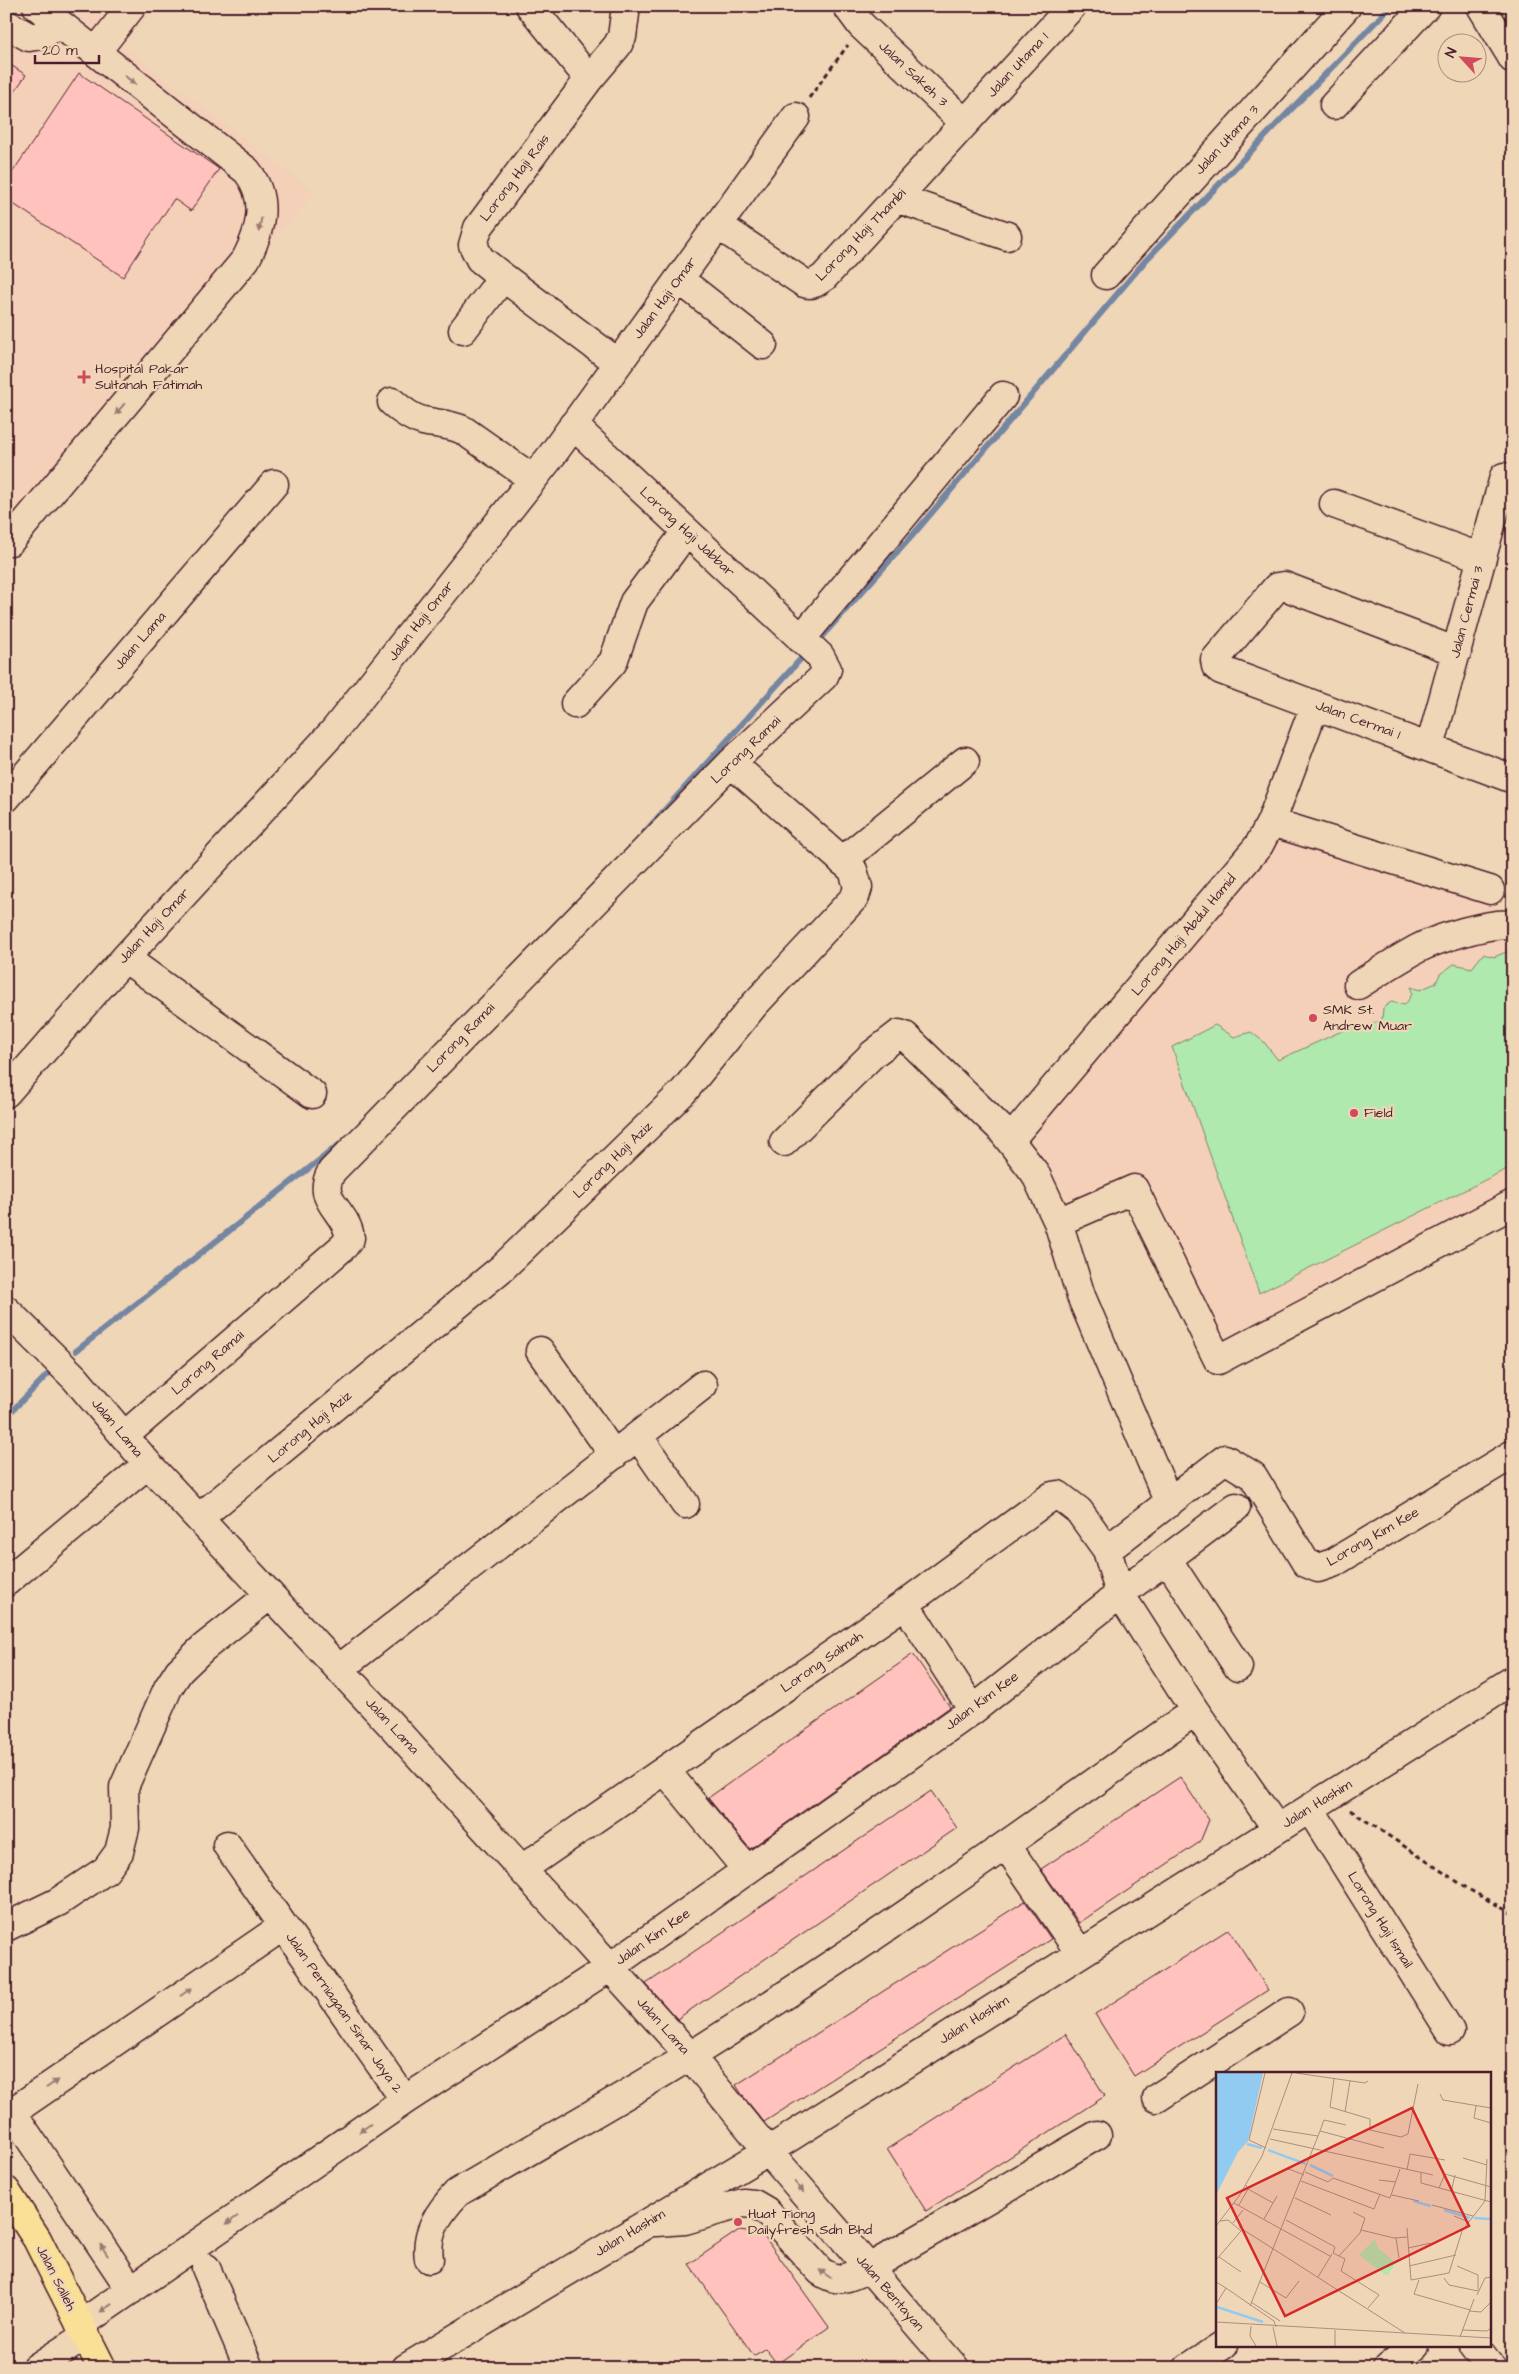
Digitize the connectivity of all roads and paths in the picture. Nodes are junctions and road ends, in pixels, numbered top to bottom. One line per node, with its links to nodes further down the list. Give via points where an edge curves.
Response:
1 (37, 6): 11 (street)
2 (132, 6): 12 (street)
3 (530, 6): 14 (street)
4 (626, 6): 14 (street, Lorong Haji Rais, via 622,37)
5 (1347, 6): 21 (street, Jalan Utama 3)
6 (1426, 6): 15 (street)
7 (1482, 6): 13 (street)
8 (1065, 8): 17 (street, Jalan Utama 1)
9 (854, 16): 16 (path); 17 (street, Jalan Sakeh 3)
10 (6, 24): 11 (street, via 29,38 42,35)
11 (59, 24): 12 (street)
12 (96, 52): 35 (street, one-way to 35, via 247,171 256,186 262,221 246,259 10,541)
13 (1513, 59)
14 (589, 79): 22 (street, Lorong Haji Rais, via 478,228 473,245 480,259)
15 (1334, 105)
16 (796, 117): 19 (street, Jalan Haji Omar)
17 (965, 123): 18 (street, Lorong Haji Thambi)
18 (896, 198): 19 (street, Lorong Haji Thambi, via 824,277 809,285); 20 (street)
19 (718, 225): 23 (street, Jalan Haji Omar)
20 (1007, 236)
21 (1106, 274)
22 (503, 277): 24 (street); 26 (street, Lorong Haji Rais)
23 (679, 279): 25 (street); 26 (street, Jalan Haji Omar)
24 (463, 330)
25 (763, 345)
26 (618, 363): 29 (street, Jalan Haji Omar)
27 (1003, 396): 37 (street)
28 (392, 402): 31 (street, via 409,416 463,430)
29 (573, 425): 31 (street, Jalan Haji Omar); 34 (street, Lorong Haji Jabbar)
30 (1504, 477): 36 (street, Jalan Cermai 3)
31 (533, 479): 50 (street, Jalan Haji Omar, via 334,731)
32 (274, 484): 45 (street, Jalan Lama)
33 (1334, 504): 36 (street)
34 (686, 532): 37 (street, Lorong Haji Jabbar); 39 (street, via 634,602 612,662)
35 (6, 541)
36 (1482, 558): 38 (street, Jalan Cermai 3)
37 (810, 647): 43 (street, Lorong Ramai, via 827,669 824,676)
38 (1456, 652): 40 (street, Jalan Cermai 1, via 1284,586 1277,587 1219,654 1216,666); 41 (street, Jalan Cermai 3)
39 (575, 704)
40 (1315, 705): 41 (street, Jalan Cermai 1); 46 (street, Lorong Haji Abdul Hamid)
41 (1430, 747): 44 (street, Jalan Cermai 1)
42 (965, 762): 47 (street)
43 (731, 763): 47 (street, Lorong Haji Aziz); 61 (street, Lorong Ramai, via 332,1171 325,1182 326,1193 349,1229 350,1238 344,1246)
44 (1513, 779)
45 (6, 798)
46 (1271, 822): 48 (street); 54 (street, Lorong Haji Abdul Hamid, via 1248,858)
47 (842, 861): 69 (street, Lorong Haji Aziz, via 853,870 856,878 855,897 754,1004 684,1091 502,1268)
48 (1490, 890)
49 (1513, 925): 51 (street, via 1503,923 1484,927 1419,948)
50 (125, 958): 52 (street, Jalan Haji Omar); 53 (street)
51 (1358, 985)
52 (6, 1093)
53 (312, 1094)
54 (1010, 1140): 55 (street, via 905,1036 899,1034 873,1054); 57 (street, via 1035,1174)
55 (784, 1142)
56 (1513, 1204): 57 (street, via 1218,1360 1134,1189)
57 (1058, 1222): 66 (street, via 1081,1296)
58 (6, 1310): 61 (street, Jalan Lama, via 75,1378)
59 (540, 1351): 64 (street)
60 (703, 1385): 62 (street)
61 (124, 1436): 65 (street, Jalan Lama)
62 (638, 1436): 64 (street); 67 (street)
63 (1513, 1454): 66 (street, Lorong Kim Kee, via 1333,1563 1318,1568 1306,1563 1253,1476 1226,1458)
64 (614, 1455): 77 (street)
65 (148, 1464): 69 (street, Jalan Lama); 72 (street)
66 (1169, 1503): 70 (street)
67 (685, 1504)
68 (1236, 1508): 71 (street, Jalan Kim Kee)
69 (199, 1518): 74 (street, Jalan Lama)
70 (1107, 1550): 73 (street, Lorong Salmah); 75 (street, Lorong Salmah, via 1079,1512 1062,1496 1052,1496)
71 (1167, 1559): 73 (street, Jalan Kim Kee); 76 (street)
72 (6, 1582)
73 (1120, 1594): 79 (street, Jalan Kim Kee); 80 (street)
74 (270, 1595): 77 (street, Jalan Lama); 89 (street, via 203,1648 168,1688 124,1787 125,1828 119,1852 106,1870 58,1902)
75 (905, 1604): 79 (street); 81 (street, Lorong Salmah)
76 (1238, 1667)
77 (339, 1670): 86 (street, Jalan Lama)
78 (1513, 1680): 82 (street, Jalan Hashim)
79 (973, 1710): 87 (street, Jalan Kim Kee)
80 (1195, 1711): 83 (street); 84 (street)
81 (665, 1770): 86 (street, Lorong Salmah); 87 (street)
82 (1319, 1802): 83 (street, Jalan Hashim); 88 (path); 94 (street, Lorong Haji Ismail)
83 (1277, 1829): 91 (street, Jalan Hashim)
84 (1006, 1845): 91 (street); 95 (street)
85 (227, 1846): 90 (street, Jalan Perniagaan Sinar Jaya 2)
86 (522, 1869): 92 (street, Jalan Lama)
87 (747, 1870): 92 (street, Jalan Kim Kee)
88 (1513, 1914)
89 (6, 1927)
90 (282, 1927): 98 (street, Jalan Perniagaan Sinar Jaya 2); 99 (street, one-way to 90)
91 (1080, 1953): 101 (street, Jalan Hashim)
92 (610, 1967): 95 (street, Jalan Lama); 98 (street, Jalan Kim Kee)
93 (1289, 2012): 96 (street)
94 (1450, 2031)
95 (690, 2056): 101 (street, Jalan Lama); 104 (street, via 457,2193 441,2210 433,2227 428,2247)
96 (1233, 2062): 97 (street)
97 (1157, 2098)
98 (405, 2100): 107 (street, Jalan Kim Kee, one-way to 107)
99 (9, 2112): 107 (street, one-way to 99)
100 (1098, 2135): 106 (street)
101 (768, 2151): 103 (street, Jalan Hashim); 106 (street, Jalan Bentayan, one-way to 106)
102 (6, 2191): 108 (main road, Jalan Salleh, via 37,2239)
103 (647, 2223): 106 (street, one-way to 103, via 839,2280 829,2278 766,2211 754,2204 744,2203 685,2220); 112 (street, Jalan Hashim)
104 (430, 2259)
105 (206, 2268): 115 (street)
106 (869, 2268): 117 (street, Jalan Bentayan)
107 (131, 2290): 108 (street, Jalan Kim Kee, one-way to 108)
108 (83, 2330): 113 (street, Jalan Kim Kee); 114 (main road, Jalan Salleh)
109 (1221, 2346): 118 (street)
110 (1414, 2346): 119 (street)
111 (1475, 2346): 120 (street)
112 (430, 2360): 116 (street, Jalan Hashim)
113 (36, 2368)
114 (102, 2368)
115 (248, 2368)
116 (406, 2368)
117 (955, 2368)
118 (1188, 2368)
119 (1387, 2368)
120 (1492, 2368)

